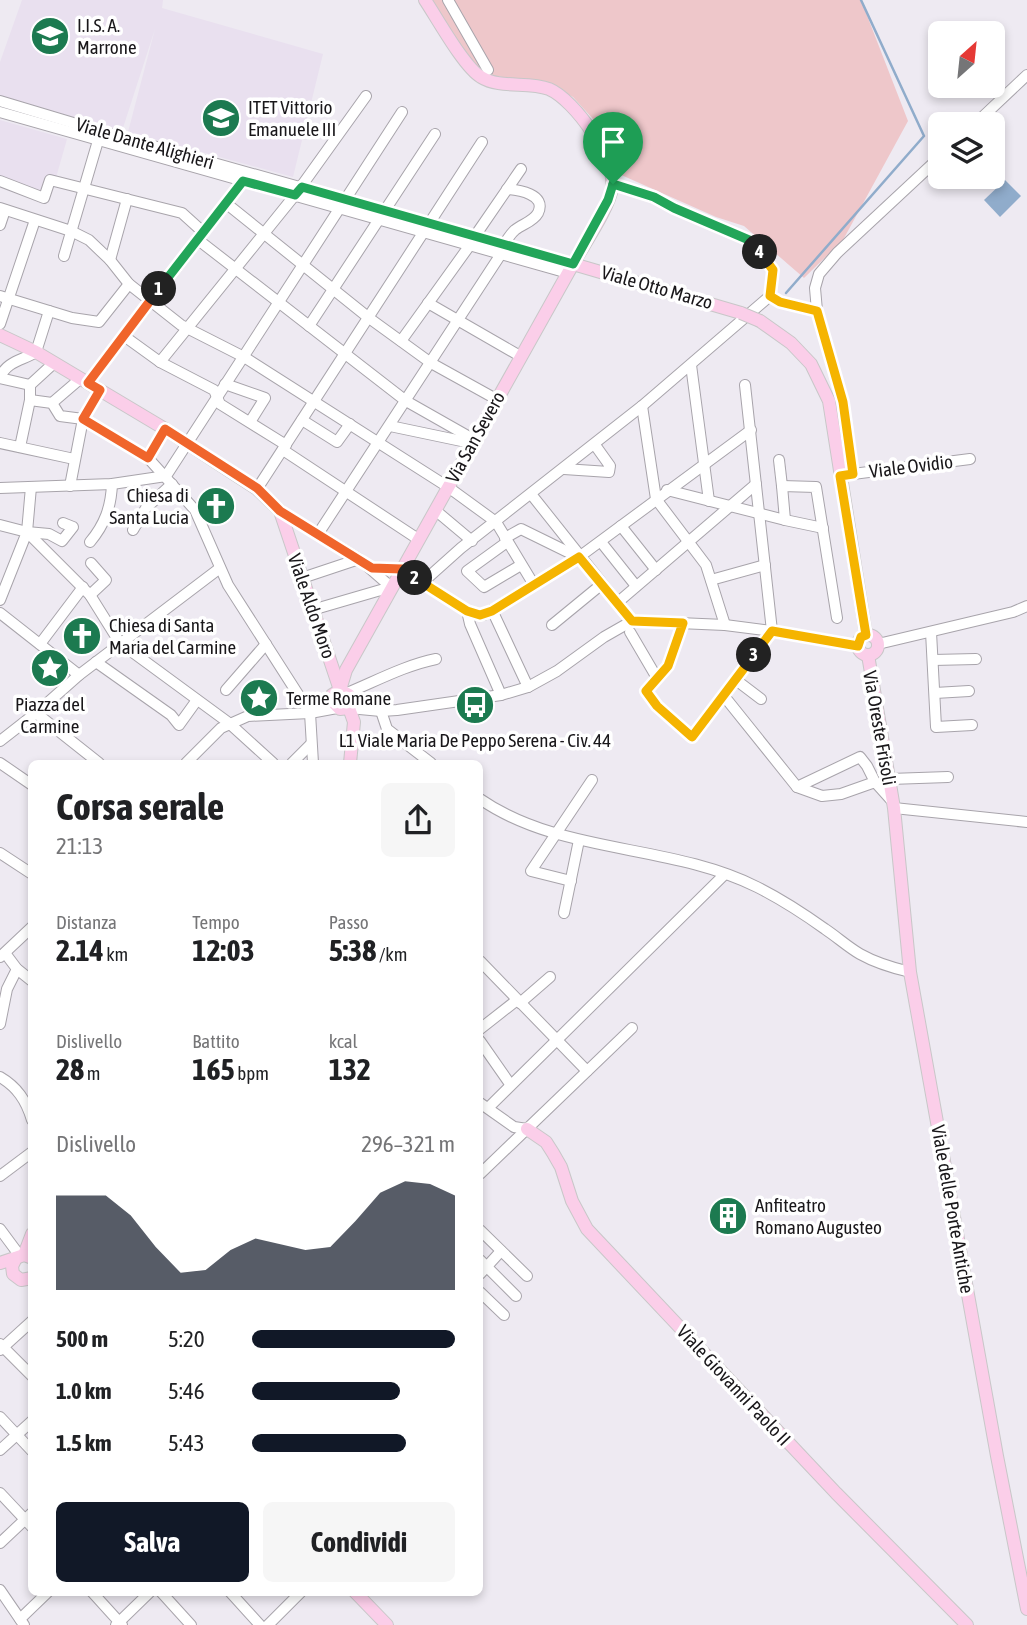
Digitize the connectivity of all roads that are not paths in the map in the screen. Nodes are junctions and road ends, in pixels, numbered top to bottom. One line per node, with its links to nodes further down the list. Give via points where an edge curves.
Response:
1 (425, 0): 17 (main road, via 478,75 494,82 551,90 573,105 603,153)
2 (448, 0): 3 (street)
3 (488, 70)
4 (1027, 75): 9 (street)
5 (366, 96): 20 (street)
6 (0, 101): 11 (street, Viale Dante Alighieri)
7 (0, 112): 11 (street, Viale Dante Alighieri)
8 (402, 112): 23 (street)
9 (988, 112)
10 (435, 134): 25 (street)
11 (99, 136): 16 (street, Viale Dante Alighieri); 18 (street); 20 (street, Viale Dante Alighieri)
12 (482, 142): 28 (street)
13 (928, 168): 47 (street, via 819,274)
14 (521, 169): 19 (street)
15 (0, 181): 18 (street, via 44,198 50,180)
16 (243, 181): 20 (street, Viale Dante Alighieri); 22 (street)
17 (613, 184): 38 (main road, Via San Severo); 41 (street, via 654,197 749,240 773,270)
18 (84, 189): 21 (street); 29 (street)
19 (507, 190): 32 (street); 33 (street, via 529,193 539,205 538,212 516,229)
20 (298, 191): 23 (street, Viale Dante Alighieri); 30 (street)
21 (127, 199): 31 (street, via 182,213); 35 (street)
22 (227, 204): 30 (street); 31 (street)
23 (344, 204): 25 (street, Viale Dante Alighieri); 36 (street)
24 (2, 209): 26 (street); 27 (street)
25 (382, 215): 28 (street, Viale Dante Alighieri); 40 (street)
26 (35, 219): 29 (street); 42 (street)
27 (0, 225)
28 (427, 228): 32 (street, Viale Dante Alighieri); 48 (street)
29 (71, 231): 34 (street); 35 (street, via 89,240)
30 (263, 233): 36 (street); 37 (street)
31 (200, 235): 37 (street); 43 (street)
32 (472, 240): 33 (street, Viale Dante Alighieri); 45 (street)
33 (503, 249): 38 (street, Viale Dante Alighieri); 49 (street)
34 (64, 256)
35 (110, 260): 39 (street)
36 (304, 266): 40 (street); 44 (street)
37 (235, 268): 44 (street); 52 (street)
38 (571, 268): 58 (main road, Via San Severo); 98 (main road, Viale Otto Marzo, bridge, via 760,321 811,364 829,401)
39 (128, 284): 43 (street); 46 (street, via 99,322)
40 (334, 289): 48 (street); 51 (street)
41 (770, 296): 47 (street); 63 (street)
42 (4, 298): 46 (street); 50 (street)
43 (149, 302): 52 (street); 54 (street)
44 (279, 303): 51 (street); 59 (street)
45 (428, 303): 49 (street); 55 (street)
46 (49, 311): 56 (street)
47 (817, 311): 98 (street, via 843,402)
48 (369, 318): 55 (street); 57 (street)
49 (458, 320): 58 (street); 62 (street)
50 (0, 324)
51 (309, 326): 57 (street)
52 (187, 328): 59 (street); 60 (street)
53 (0, 335): 56 (main road, Viale Aldo Moro)
54 (124, 336): 60 (street); 66 (street)
55 (401, 341): 62 (street)
56 (32, 350): 61 (main road, Viale Aldo Moro); 64 (street); 65 (street)
57 (346, 354): 74 (street); 75 (street)
58 (520, 356): 72 (main road, Via San Severo)
59 (244, 357): 67 (street); 74 (street)
60 (160, 362): 71 (street)
61 (54, 363): 66 (main road, Viale Aldo Moro); 68 (street)
62 (431, 363): 72 (street); 75 (street)
63 (691, 365): 77 (street); 96 (street)
64 (0, 368)
65 (0, 378): 68 (street)
66 (84, 381): 70 (main road, Viale Aldo Moro); 76 (street)
67 (225, 384): 71 (street); 80 (street, via 265,398)
68 (30, 385): 73 (street)
69 (746, 385): 84 (street)
70 (100, 390): 78 (street); 83 (main road, Viale Aldo Moro)
71 (217, 395): 80 (street, via 220,404); 88 (street)
72 (496, 399): 85 (main road, Via San Severo)
73 (30, 400): 76 (street); 90 (street)
74 (315, 401): 79 (street); 81 (street)
75 (406, 401): 82 (street); 85 (street)
76 (52, 403): 78 (street, via 60,416)
77 (642, 406): 89 (street); 111 (street)
78 (83, 419): 92 (street); 93 (street)
79 (302, 420): 81 (street, via 337,442); 91 (street)
80 (250, 422): 91 (street)
81 (350, 424): 86 (street)
82 (390, 426): 85 (street); 86 (street)
83 (165, 429): 88 (main road, Viale Aldo Moro); 93 (street)
84 (751, 430): 96 (street); 101 (street)
85 (472, 441): 105 (main road, Via San Severo)
86 (379, 442): 105 (street); 109 (street)
87 (0, 443): 90 (street)
88 (187, 444): 99 (street); 107 (main road, Viale Aldo Moro)
89 (595, 445): 97 (street); 97 (street, via 610,466 609,472)
90 (20, 447): 92 (street)
91 (284, 447): 107 (street); 109 (street)
92 (74, 458): 102 (street)
93 (148, 458): 99 (street)
94 (970, 459): 98 (street, Viale Ovidio)
95 (779, 460): 103 (street)
96 (704, 463): 108 (street); 112 (street)
97 (564, 469): 110 (street)
98 (847, 475): 163 (main road)
99 (169, 480): 100 (street); 123 (street); 137 (street, via 195,510)
100 (112, 484): 102 (street); 129 (street, via 111,504)
101 (757, 484): 113 (street); 116 (street)
102 (70, 486): 104 (street)
103 (782, 486): 117 (street); 122 (street, via 816,487)
104 (31, 487): 106 (street); 124 (street)
105 (448, 487): 114 (main road, Via San Severo); 118 (street)
106 (0, 488)
107 (257, 488): 115 (main road, Viale Aldo Moro)
108 (667, 491): 111 (street); 112 (street)
109 (347, 492): 125 (street); 126 (street)
110 (531, 494): 118 (street); 132 (street)
111 (656, 499): 121 (street); 131 (street)
112 (709, 501): 113 (street)
113 (730, 506): 116 (street); 131 (street)
114 (435, 510): 126 (main road, Via San Severo); 128 (street)
115 (280, 511): 125 (street); 141 (main road, Viale Aldo Moro)
116 (760, 514): 117 (street); 136 (street)
117 (785, 520): 122 (street)
118 (496, 522): 127 (street); 128 (street)
119 (63, 523): 124 (street, via 73,527 62,541 49,534)
120 (0, 525): 124 (street)
121 (621, 527): 130 (street); 140 (street)
122 (822, 528): 156 (street)
123 (133, 530)
124 (27, 532): 148 (street); 149 (street)
125 (318, 534): 133 (street)
126 (418, 539): 139 (main road, Via San Severo)
127 (506, 540): 132 (street, via 521,529); 135 (street); 135 (street, via 467,571 484,587)
128 (472, 541): 143 (street)
129 (90, 542)
130 (601, 542): 132 (street); 146 (street)
131 (688, 542): 140 (street); 142 (street, via 706,565)
132 (579, 557): 144 (street); 145 (street)
133 (359, 559): 138 (street); 141 (street)
134 (91, 563): 148 (street, via 106,580)
135 (521, 565): 145 (street)
136 (765, 565): 142 (street); 161 (street)
137 (220, 568): 164 (street); 165 (street)
138 (372, 568): 139 (street); 147 (street)
139 (402, 569): 143 (street); 147 (main road, Via San Severo)
140 (656, 570): 146 (street)
141 (302, 578): 152 (main road, Viale Aldo Moro)
142 (710, 580): 159 (street)
143 (423, 582): 153 (street)
144 (602, 584): 150 (street); 158 (street)
145 (534, 585): 154 (street)
146 (636, 586): 150 (street)
147 (391, 587): 152 (street); 183 (main road, Via San Severo, via 345,670)
148 (86, 591): 164 (street); 166 (street)
149 (0, 600)
150 (617, 603): 160 (street)
151 (1027, 606): 162 (street)
152 (312, 610): 183 (main road, Viale Aldo Moro)
153 (467, 611): 154 (street, via 480,615); 181 (street)
154 (492, 611): 177 (street)
155 (0, 613): 166 (street)
156 (837, 618)
157 (683, 623): 159 (street); 160 (street); 175 (street, via 668,666)
158 (552, 625)
159 (725, 625): 161 (street)
160 (631, 626): 175 (street); 177 (street, via 604,637)
161 (772, 631): 168 (street); 176 (street)
162 (931, 632): 167 (street); 172 (street)
163 (866, 635): 167 (main road, via 876,638); 168 (main road)
164 (120, 643): 173 (street); 185 (street)
165 (265, 643): 178 (street); 189 (street)
166 (40, 644): 174 (street)
167 (878, 644): 169 (main road, via 877,651)
168 (858, 646): 169 (main road)
169 (868, 655): 204 (main road, Via Oreste Frisoli)
170 (436, 659): 183 (street, via 416,663)
171 (976, 659): 172 (street)
172 (933, 660): 180 (street)
173 (96, 662): 174 (street); 185 (street, via 179,724)
174 (79, 675): 188 (street)
175 (657, 677): 182 (street, via 646,691 692,737)
176 (736, 680): 182 (street); 184 (street)
177 (528, 687): 181 (street)
178 (226, 690)
179 (969, 691): 180 (street)
180 (935, 693): 192 (street, via 936,727)
181 (501, 695): 187 (street)
182 (724, 696): 208 (street)
183 (343, 699): 186 (street); 189 (street); 190 (main road, Viale Aldo Moro)
184 (761, 699)
185 (197, 700): 191 (street)
186 (367, 710): 187 (street); 190 (street)
187 (381, 711): 201 (street, via 387,729)
188 (36, 713): 193 (street); 195 (street)
189 (310, 713): 191 (street, via 247,716); 194 (street)
190 (354, 722): 200 (main road)
191 (229, 723): 196 (street); 197 (street)
192 (972, 725)
193 (0, 741)
194 (312, 744): 198 (street); 199 (street)
195 (95, 760)
196 (189, 760)
197 (270, 760)
198 (295, 760)
199 (313, 760)
200 (350, 760)
201 (427, 760)
202 (0, 763): 206 (street)
203 (948, 776): 204 (street)
204 (890, 779): 210 (main road, Via Oreste Frisoli)
205 (592, 780): 212 (street)
206 (28, 782)
207 (875, 782): 208 (street, Via Oreste Frisoli, via 822,796); 208 (street, Via Oreste Frisoli, via 860,757); 210 (street, Via Oreste Frisoli)
208 (797, 786)
209 (483, 801): 212 (street, via 502,814)
210 (893, 804): 211 (street); 223 (main road, Viale delle Porte Antiche)
211 (1027, 822)
212 (556, 832): 213 (street); 217 (street, via 531,871)
213 (579, 840): 216 (street); 217 (street)
214 (0, 853): 215 (street)
215 (28, 871)
216 (725, 874): 223 (street, via 803,913 859,954); 230 (street)
217 (571, 881): 218 (street)
218 (564, 913)
219 (28, 931): 220 (street)
220 (1, 956): 222 (street)
221 (483, 964): 226 (street)
222 (17, 969): 225 (street); 227 (street, via 7,989)
223 (910, 972): 274 (main road, Viale delle Porte Antiche)
224 (550, 977): 226 (street)
225 (28, 978)
226 (519, 1002): 228 (street); 230 (street)
227 (0, 1024)
228 (483, 1027)
229 (632, 1028): 232 (street)
230 (555, 1040): 232 (street); 234 (street)
231 (483, 1045): 234 (street)
232 (587, 1071): 237 (street)
233 (0, 1077): 236 (street, via 14,1086)
234 (510, 1084): 235 (street)
235 (484, 1105): 237 (street, via 514,1127)
236 (28, 1109)
237 (527, 1129): 239 (street); 281 (main road, Viale Giovanni Paolo II, via 554,1153 587,1229)
238 (28, 1155): 240 (street)
239 (483, 1166)
240 (0, 1176)
241 (0, 1230): 244 (street)
242 (483, 1233): 243 (street)
243 (501, 1251): 246 (street); 249 (street)
244 (23, 1257): 245 (main road); 250 (main road, via 12,1266)
245 (0, 1263)
246 (483, 1266)
247 (483, 1268): 252 (street)
248 (0, 1273): 250 (main road)
249 (527, 1276)
250 (27, 1278)
251 (483, 1295): 253 (street)
252 (516, 1296)
253 (503, 1315)
254 (28, 1324): 255 (street)
255 (1, 1347): 256 (street)
256 (28, 1372)
257 (0, 1417): 259 (street)
258 (28, 1425): 259 (street)
259 (17, 1435): 260 (street); 261 (street)
260 (28, 1447)
261 (0, 1450)
262 (0, 1493): 263 (street)
263 (28, 1519)
264 (28, 1521): 265 (street)
265 (0, 1543)
266 (0, 1590): 275 (street)
267 (45, 1596): 275 (street)
268 (95, 1596): 276 (street)
269 (146, 1596): 276 (street)
270 (165, 1596): 277 (street)
271 (234, 1596): 278 (street)
272 (297, 1596): 279 (street)
273 (359, 1596): 280 (main road)
274 (1027, 1609)
275 (22, 1622)
276 (119, 1624)
277 (191, 1625)
278 (260, 1625)
279 (268, 1625)
280 (387, 1625)
281 (967, 1625)

